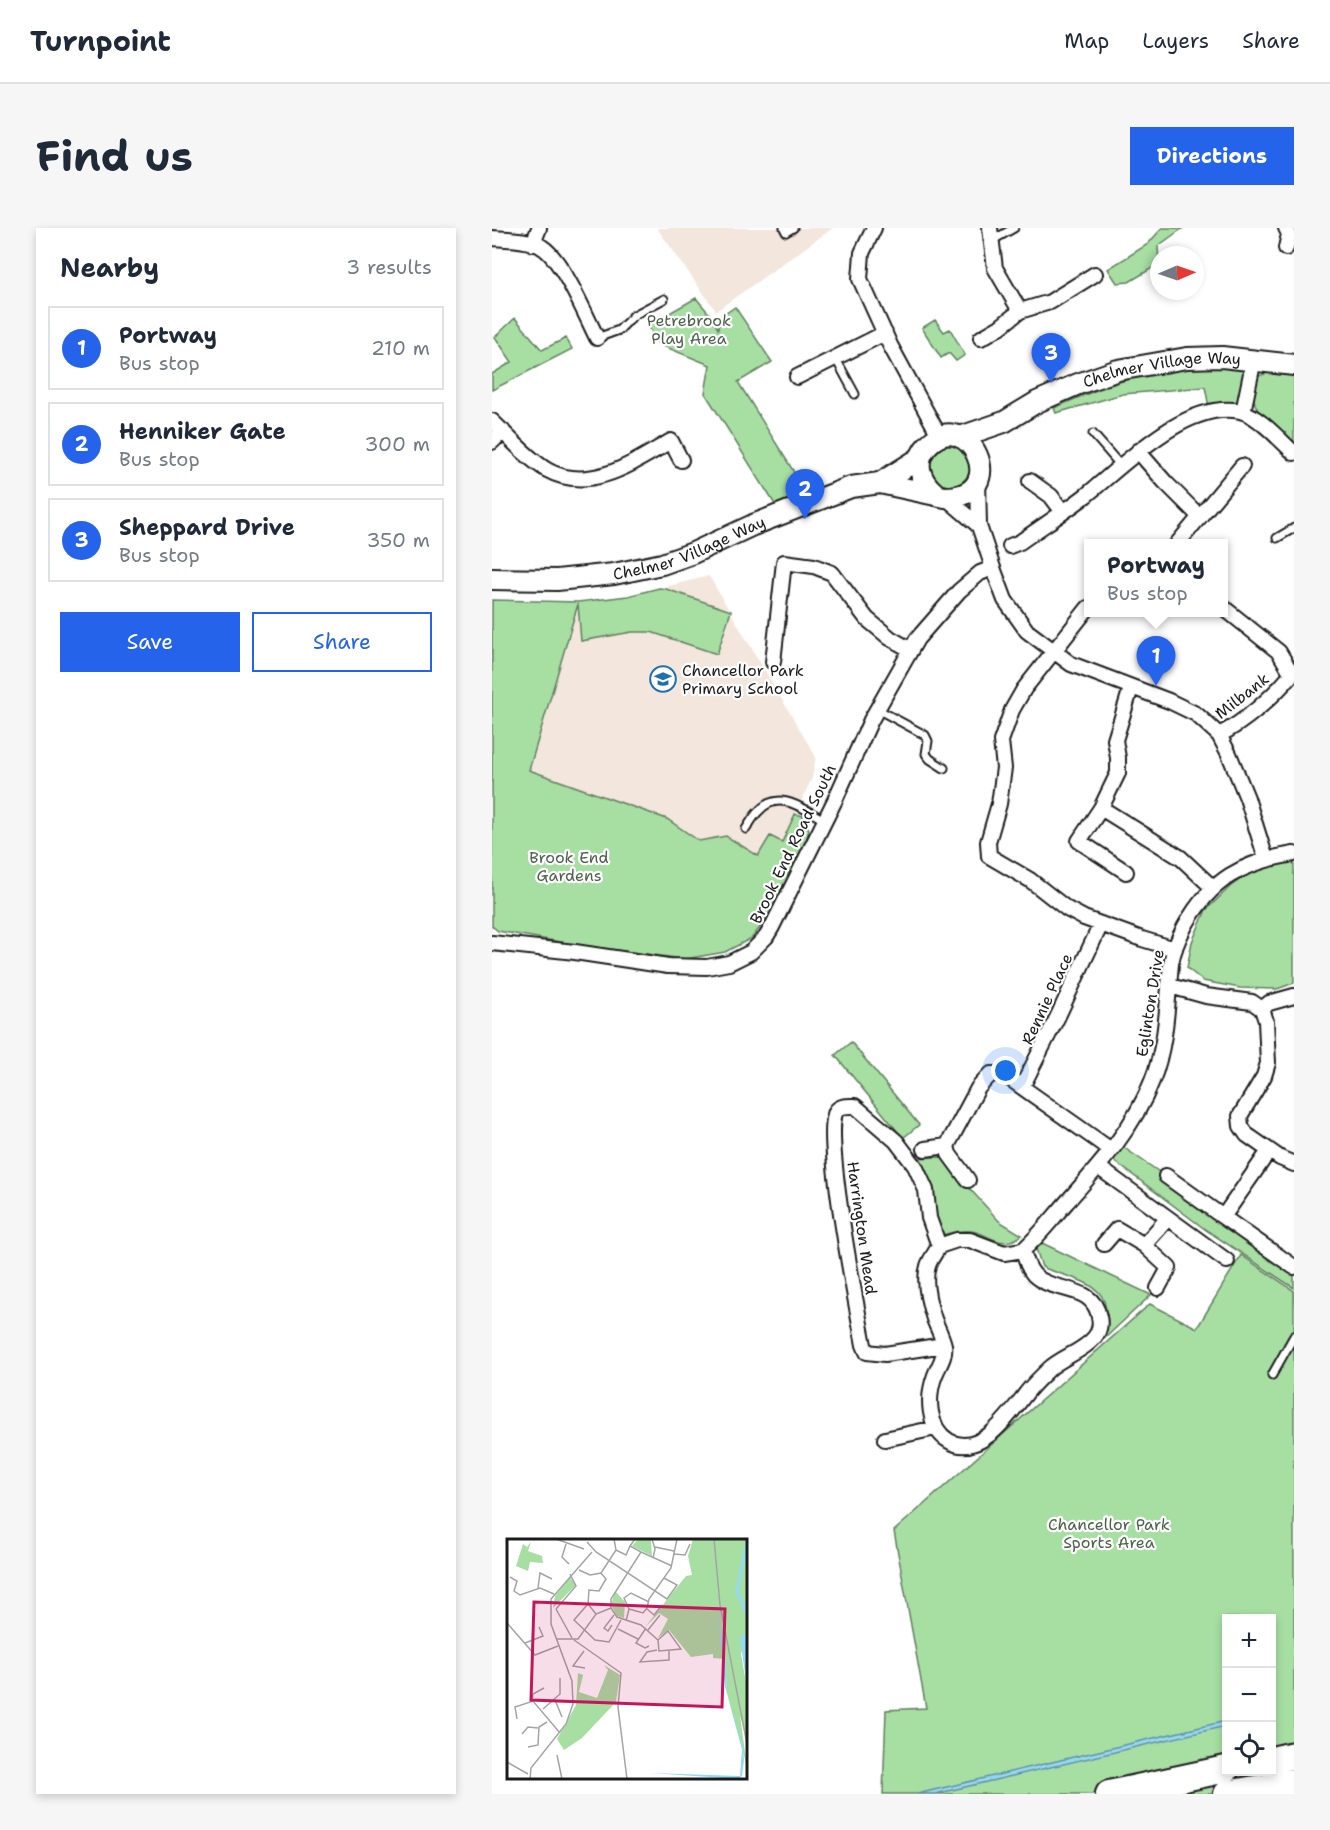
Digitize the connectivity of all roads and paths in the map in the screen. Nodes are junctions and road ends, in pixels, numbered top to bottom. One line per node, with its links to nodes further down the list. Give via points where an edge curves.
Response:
1 (539, 228): 9 (street)
2 (784, 228): 3 (lane, via 786,232)
3 (793, 228)
4 (874, 228): 14 (street, via 862,253 860,279)
5 (1014, 228): 7 (lane)
6 (1286, 228): 10 (street)
7 (992, 234): 13 (street, via 995,268)
8 (492, 238): 9 (street)
9 (533, 244): 16 (street, via 542,246 561,268)
10 (1286, 248)
11 (1095, 274): 13 (street, via 1050,302)
12 (664, 298): 16 (lane, via 634,315 619,330)
13 (1020, 312): 15 (street)
14 (885, 333): 17 (street); 27 (street, via 908,380)
15 (981, 338)
16 (597, 339)
17 (836, 359): 20 (street); 21 (lane)
18 (1254, 359): 19 (street, Chelmer Village Way); 22 (street); 24 (street, Chelmer Village Way, via 1187,358 1118,370 1037,402)
19 (1294, 364)
20 (797, 377)
21 (855, 394)
22 (1243, 412): 29 (street, via 1191,418); 30 (street)
23 (492, 421): 25 (street)
24 (1004, 422): 27 (street, Chelmer Village Way); 32 (street, Chelmer Village Way)
25 (503, 431): 28 (street); 33 (street, via 548,470 572,479 597,478 621,469 671,441)
26 (1093, 435): 35 (lane)
27 (950, 437): 31 (street, Chelmer Village Way, via 931,442); 32 (street, via 969,442)
28 (492, 442)
29 (1138, 451): 35 (street); 41 (street)
30 (1294, 453)
31 (920, 458): 38 (street, Chelmer Village Way); 39 (street, via 922,478 927,487)
32 (980, 458): 36 (street, Chelmer Village Way)
33 (681, 460)
34 (1242, 465): 41 (street)
35 (1121, 466): 40 (street)
36 (978, 478): 39 (street, Chelmer Village Way, via 965,493 955,497); 42 (street)
37 (1030, 480): 40 (street)
38 (880, 483): 39 (street, Chelmer Village Way); 48 (street, Chelmer Village Way, via 851,487 662,564 557,580)
39 (940, 495): 42 (street)
40 (1063, 512): 46 (street)
41 (1200, 517): 45 (street)
42 (979, 526): 47 (street)
43 (1294, 528): 44 (lane)
44 (1277, 538)
45 (1181, 539)
46 (1010, 546)
47 (993, 568): 51 (street, Brook End Road South, via 980,573 959,591); 52 (street, via 1005,600 1027,631)
48 (492, 579)
49 (1228, 611): 54 (street, Milbank, via 1279,652)
50 (1084, 614): 52 (street)
51 (911, 650): 53 (street, via 867,619 832,573 784,562); 56 (street, Brook End Road South)
52 (1053, 651): 55 (street, via 1071,664); 66 (street, via 1024,689 1001,741 1004,768 988,842 989,856 1030,880 1067,909)
53 (773, 662)
54 (1293, 674): 57 (street, Milbank, via 1233,728)
55 (1131, 688): 57 (street, via 1196,714); 59 (street, via 1115,740 1118,772)
56 (877, 709): 58 (lane, via 925,735 926,754); 60 (street, Brook End Road South)
57 (1219, 735): 63 (street, via 1247,798)
58 (944, 768)
59 (1101, 808): 64 (street, via 1079,841); 65 (street, via 1181,858)
60 (825, 820): 61 (lane, via 787,801 773,801 760,809); 67 (street, Brook End Road South, via 766,937 751,952 729,963 685,968)
61 (746, 830)
62 (1294, 854): 63 (street, Eglinton Drive)
63 (1266, 859): 65 (street, Eglinton Drive, via 1241,869)
64 (1126, 872)
65 (1214, 888): 68 (street, Eglinton Drive, via 1194,909)
66 (1101, 924): 68 (street); 72 (street, Rennie Place)
67 (492, 943)
68 (1175, 949): 69 (street, Eglinton Drive)
69 (1170, 986): 71 (street, via 1252,1002); 75 (street, Eglinton Drive, via 1153,1080)
70 (1294, 996): 71 (street)
71 (1262, 1009): 76 (street, via 1268,1063 1240,1116 1247,1135)
72 (1022, 1087): 73 (street, via 1000,1074 984,1079); 75 (street)
73 (947, 1146): 74 (street); 80 (street)
74 (925, 1149)
75 (1111, 1150): 78 (street, Eglinton Drive)
76 (1269, 1151): 77 (street); 81 (street)
77 (1294, 1164)
78 (1098, 1167): 82 (street); 86 (street, Eglinton Drive)
79 (1166, 1176): 81 (street)
80 (968, 1180)
81 (1223, 1217): 88 (street)
82 (1168, 1218): 84 (street); 87 (street)
83 (1104, 1244): 84 (street, via 1117,1229)
84 (1144, 1245): 89 (street, via 1170,1268)
85 (939, 1246): 86 (street, via 970,1240 1004,1253); 91 (street, via 928,1264 926,1278 933,1317); 91 (street, Harrington Mead, via 929,1218 926,1190 915,1166 896,1141 855,1106 838,1110 834,1150 840,1218 867,1352 885,1354)
86 (1023, 1250): 93 (street, via 1035,1276 1078,1291 1096,1306 1099,1329 1084,1347 1051,1367 998,1428 983,1439 961,1445 949,1442)
87 (1227, 1261)
88 (1294, 1268)
89 (1158, 1288)
90 (1294, 1336): 92 (lane)
91 (944, 1345): 93 (street, via 931,1400)
92 (1272, 1375)
93 (936, 1428): 94 (street)
94 (885, 1439)
95 (1294, 1755): 96 (highway)
96 (1276, 1759)
97 (1222, 1770): 99 (highway)
98 (1294, 1782): 100 (highway)
99 (1110, 1794)
100 (1227, 1794)

